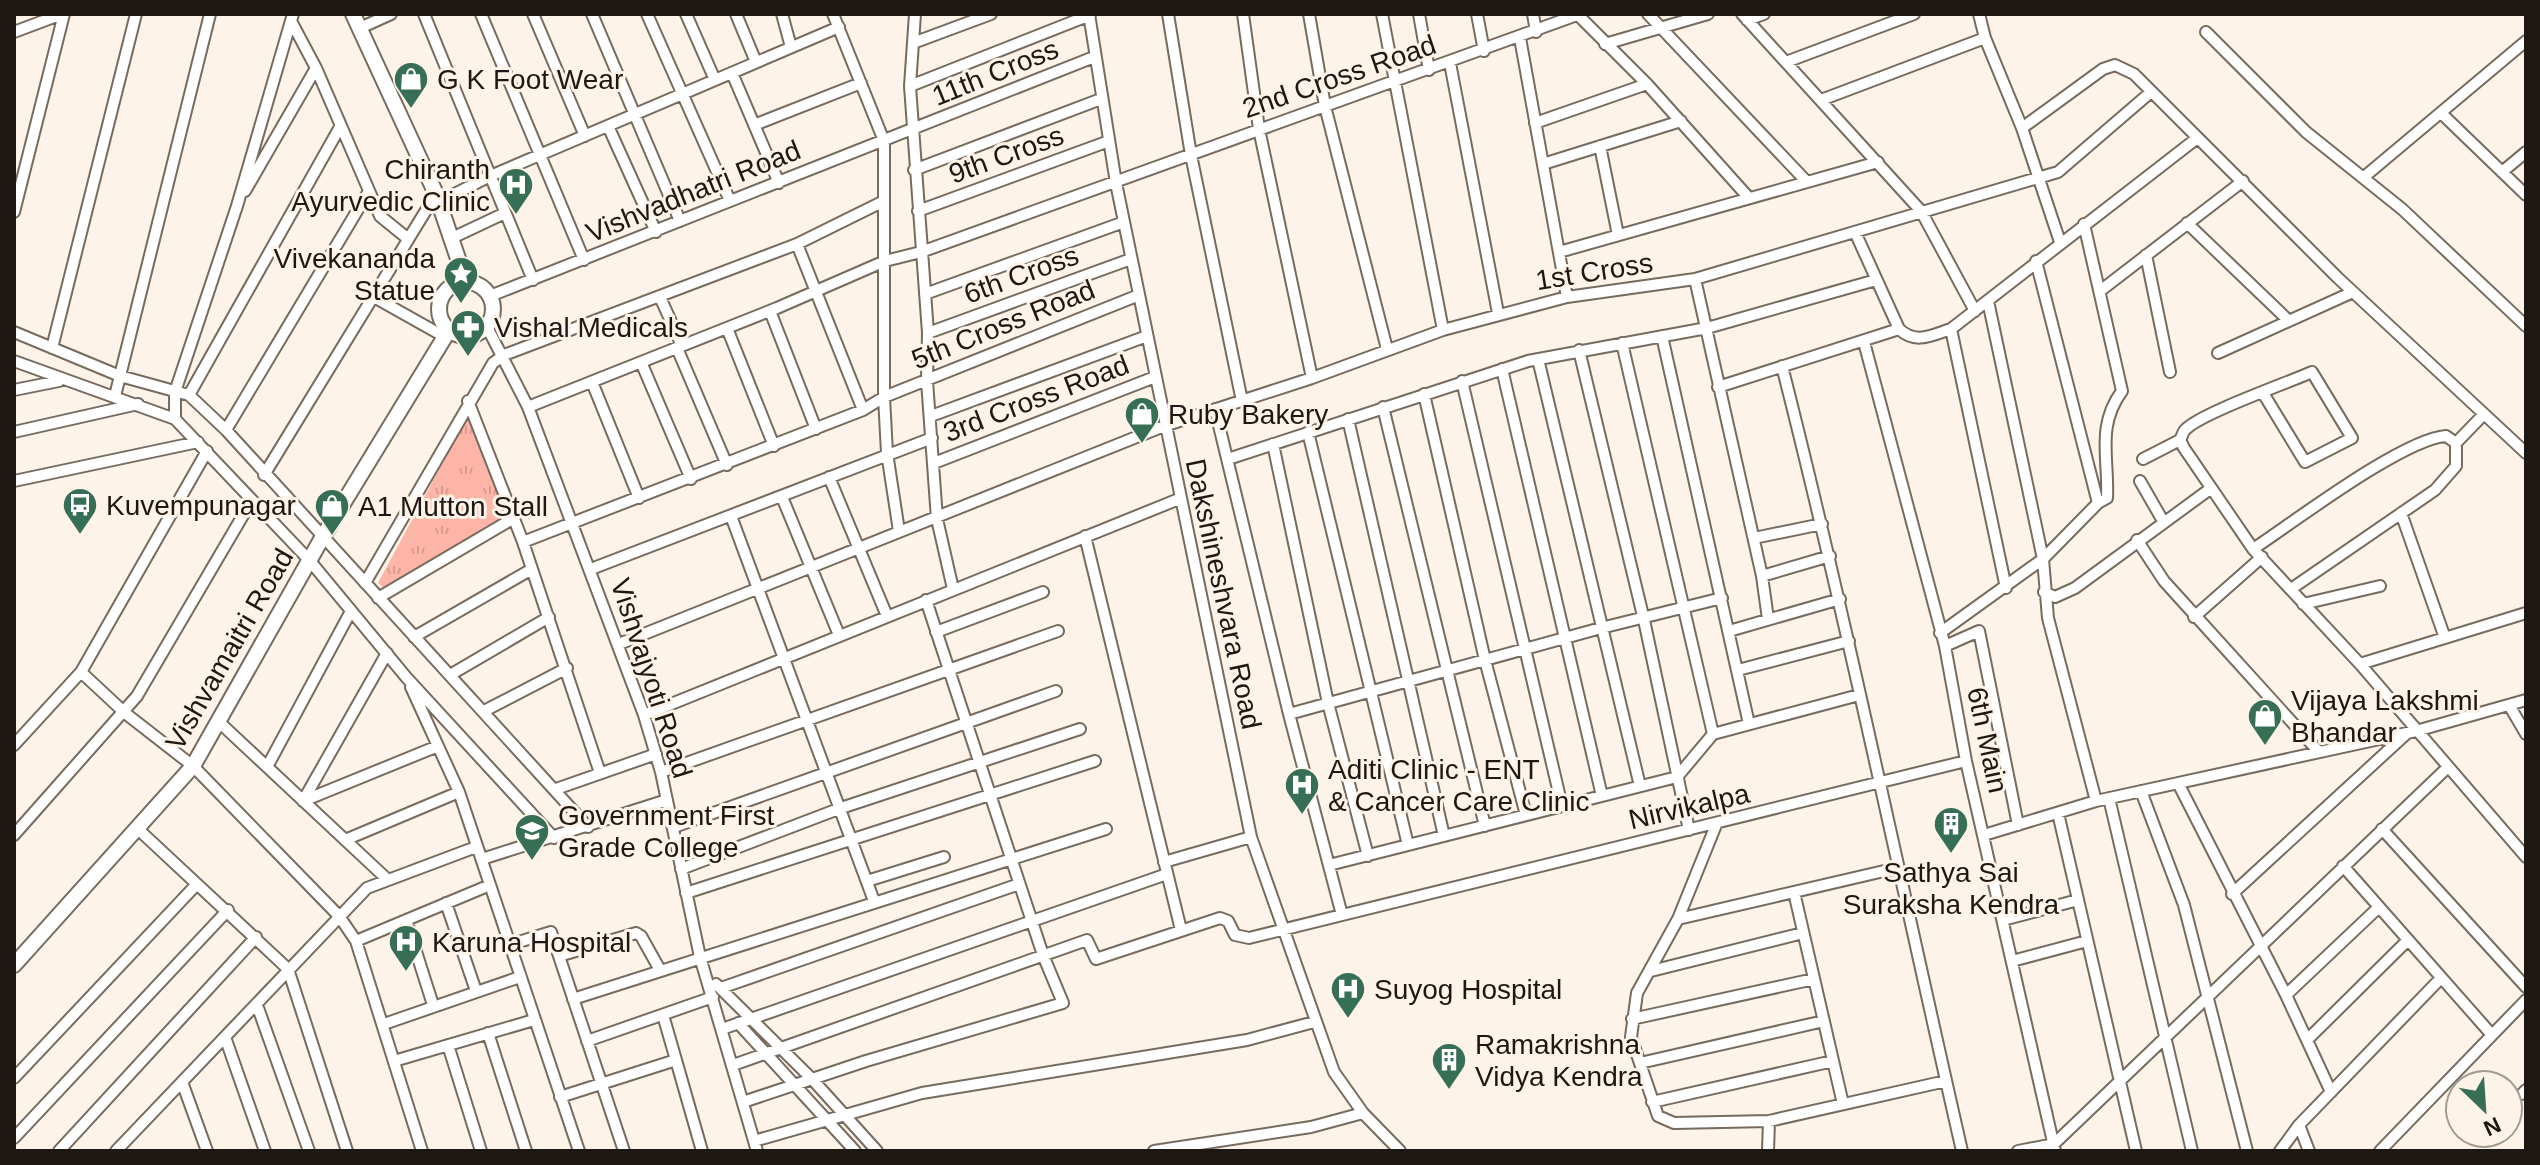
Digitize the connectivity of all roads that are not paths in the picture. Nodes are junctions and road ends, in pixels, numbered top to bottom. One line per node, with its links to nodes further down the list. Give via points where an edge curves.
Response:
1 (63, 14): 36 (street); 101 (street)
2 (136, 14): 154 (street)
3 (210, 14): 165 (street)
4 (353, 14): 34 (street)
5 (391, 14): 34 (street)
6 (424, 14): 85 (street)
7 (481, 14): 79 (street)
8 (533, 14): 73 (street)
9 (592, 14): 64 (street)
10 (647, 14): 59 (street)
11 (686, 14): 53 (street)
12 (736, 14): 47 (street)
13 (782, 14): 44 (street)
14 (833, 14): 33 (street)
15 (915, 14): 42 (street)
16 (991, 14): 42 (street)
17 (1090, 14): 46 (street, Dakshineshvara Road); 57 (street)
18 (1168, 14): 80 (street)
19 (1243, 14): 71 (street)
20 (1309, 14): 62 (street)
21 (1382, 14): 55 (street)
22 (1419, 14): 51 (street)
23 (1477, 14): 45 (street)
24 (1533, 14): 37 (street)
25 (1648, 14): 35 (street)
26 (1708, 14): 35 (street)
27 (1764, 14): 32 (street)
28 (1914, 14): 48 (street)
29 (1979, 14): 40 (street)
30 (1577, 15): 37 (street, 2nd Cross Road); 43 (street)
31 (292, 17): 50 (street); 98 (street)
32 (1745, 17): 48 (street)
33 (839, 27): 44 (street); 54 (street)
34 (360, 28): 94 (street)
35 (1664, 28): 43 (street); 89 (street)
36 (14, 32)
37 (1536, 32): 39 (street, 2nd Cross Road)
38 (2206, 32): 87 (street, via 2306,132)
39 (1520, 38): 45 (street, 2nd Cross Road); 66 (street)
40 (1985, 38): 61 (street); 70 (street)
41 (2526, 41): 63 (street)
42 (913, 43): 57 (street)
43 (1605, 44): 56 (street)
44 (791, 47): 47 (street)
45 (1484, 51): 49 (street, 2nd Cross Road)
46 (1094, 57): 60 (street, Dakshineshvara Road); 72 (street, 11th Cross)
47 (756, 62): 52 (street)
48 (1786, 62): 61 (street)
49 (1450, 63): 51 (street, 2nd Cross Road); 137 (street)
50 (316, 68): 69 (street); 98 (street)
51 (1429, 70): 55 (street, 2nd Cross Road)
52 (732, 73): 53 (street); 67 (street)
53 (715, 80): 59 (street)
54 (861, 83): 67 (street); 75 (street)
55 (1395, 83): 62 (street, 2nd Cross Road); 145 (street)
56 (1647, 84): 65 (street); 66 (street)
57 (910, 86): 72 (street)
58 (2151, 92): 70 (street, via 2134,74 2115,65); 74 (street); 86 (street, 1st Cross, via 2058,172)
59 (683, 94): 64 (street); 96 (street)
60 (1101, 99): 76 (street, Dakshineshvara Road); 83 (street)
61 (1821, 100): 81 (street)
62 (1325, 106): 71 (street, 2nd Cross Road); 155 (street)
63 (2441, 113): 84 (street); 87 (street)
64 (633, 114): 68 (street); 103 (street)
65 (1681, 121): 77 (street); 95 (street)
66 (1535, 123): 82 (street)
67 (754, 125): 90 (street)
68 (608, 126): 73 (street); 107 (street)
69 (340, 127): 92 (street); 177 (street)
70 (2022, 128): 86 (street)
71 (1259, 129): 80 (street, 2nd Cross Road); 167 (street)
72 (913, 131): 75 (street, Vishvadhatri Road); 83 (street)
73 (585, 136): 79 (street)
74 (2196, 139): 88 (street); 106 (street)
75 (884, 141): 90 (street, Vishvadhatri Road); 97 (street)
76 (1109, 141): 91 (street, Dakshineshvara Road); 99 (street, 9th Cross)
77 (1600, 146): 82 (street); 109 (street)
78 (2526, 152): 84 (street)
79 (541, 154): 85 (street); 118 (street)
80 (1191, 155): 91 (street, 2nd Cross Road); 181 (street)
81 (1878, 162): 89 (street); 100 (street)
82 (1543, 164): 115 (street)
83 (914, 170): 99 (street)
84 (2502, 172): 93 (street)
85 (488, 177): 94 (street); 102 (street)
86 (2037, 177): 100 (street, 1st Cross); 112 (street)
87 (2364, 177): 139 (street)
88 (2243, 181): 105 (street); 127 (street)
89 (1807, 182): 95 (street)
90 (779, 183): 96 (street, Vishvadhatri Road)
91 (1116, 183): 104 (street, Dakshineshvara Road); 114 (street, 2nd Cross Road)
92 (369, 191): 110 (street, via 380,216); 193 (street)
93 (2526, 195)
94 (438, 198): 110 (street); 111 (street)
95 (1749, 198): 109 (street)
96 (730, 201): 103 (street, Vishvadhatri Road)
97 (882, 202): 113 (street); 119 (street)
98 (237, 206): 174 (street)
99 (918, 211): 114 (street)
100 (1921, 211): 108 (street, 1st Cross); 136 (street)
101 (14, 212)
102 (505, 213): 111 (street); 122 (street)
103 (680, 221): 107 (street, Vishvadhatri Road)
104 (1124, 222): 117 (street, Dakshineshvara Road); 128 (street)
105 (2187, 223): 116 (street); 138 (street)
106 (2084, 224): 112 (street); 125 (street)
107 (656, 232): 118 (street, Vishvadhatri Road)
108 (1855, 232): 121 (street, 1st Cross); 123 (street)
109 (1618, 235): 115 (street)
110 (407, 238): 130 (street)
111 (452, 238): 124 (street)
112 (2060, 242): 120 (street)
113 (797, 244): 126 (street); 132 (street)
114 (921, 252): 119 (street, 2nd Cross Road); 128 (street)
115 (1559, 252): 133 (street)
116 (2146, 255): 125 (street); 164 (street)
117 (1131, 259): 129 (street, Dakshineshvara Road); 147 (street, 6th Cross)
118 (584, 260): 122 (street, Vishvadhatri Road)
119 (885, 261): 126 (street, 2nd Cross Road); 179 (street)
120 (2036, 261): 134 (street); 219 (street)
121 (1695, 279): 133 (street, 1st Cross); 142 (street)
122 (533, 280): 131 (street, Vishvadhatri Road)
123 (1876, 280): 142 (street); 143 (street)
124 (466, 282): 131 (street); 148 (street, via 449,288 439,303)
125 (2100, 291): 219 (street, via 2122,391 2105,426 2107,498)
126 (817, 292): 135 (street, 2nd Cross Road); 186 (street)
127 (2353, 292): 138 (street); 187 (street)
128 (925, 294): 147 (street)
129 (1139, 295): 149 (street, Dakshineshvara Road); 169 (street, 5th Cross Road)
130 (372, 296): 148 (street); 209 (street)
131 (490, 296): 140 (street, via 494,310)
132 (660, 297): 153 (street); 158 (street)
133 (1567, 297): 137 (street, 1st Cross)
134 (1988, 301): 136 (street); 236 (street)
135 (770, 311): 141 (street, 2nd Cross Road); 192 (street)
136 (1975, 311): 144 (street)
137 (1498, 313): 145 (street, 1st Cross)
138 (2289, 321): 157 (street)
139 (2526, 326)
140 (487, 327): 148 (street, via 472,336); 158 (street, Vishvajyoti Road)
141 (727, 328): 153 (street, 2nd Cross Road); 201 (street)
142 (1707, 328): 150 (street); 172 (street)
143 (1899, 329): 144 (street, via 1919,339); 151 (street)
144 (1951, 329): 245 (street)
145 (1443, 330): 155 (street, 1st Cross)
146 (14, 332): 154 (street)
147 (928, 333): 169 (street)
148 (447, 334): 229 (street, Vishvamaitri Road)
149 (1147, 336): 166 (street, Dakshineshvara Road); 188 (street)
150 (1662, 336): 152 (street); 251 (street)
151 (1864, 342): 162 (street); 267 (street, 6th Main)
152 (1622, 343): 156 (street); 255 (street)
153 (680, 347): 161 (street, 2nd Cross Road); 208 (street)
154 (52, 348): 165 (street)
155 (1387, 349): 167 (street, 1st Cross)
156 (1579, 350): 159 (street); 262 (street)
157 (2218, 353)
158 (504, 355): 180 (street); 183 (street, Vishvajyoti Road)
159 (1538, 359): 163 (street); 263 (street)
160 (14, 361): 168 (street)
161 (641, 362): 171 (street, 2nd Cross Road); 211 (street)
162 (1782, 366): 172 (street); 226 (street)
163 (1502, 369): 170 (street); 270 (street)
164 (2170, 372)
165 (120, 376): 174 (street); 178 (street)
166 (1155, 377): 191 (street, Dakshineshvara Road); 207 (street, 3rd Cross Road)
167 (1312, 378): 181 (street, 1st Cross)
168 (60, 380): 173 (street); 178 (street)
169 (927, 381): 179 (street, 5th Cross Road); 188 (street)
170 (1462, 381): 176 (street); 275 (street)
171 (592, 382): 183 (street, 2nd Cross Road); 216 (street)
172 (1718, 387): 230 (street)
173 (14, 390)
174 (175, 392): 177 (street); 189 (street)
175 (2263, 393): 175 (street, via 2312,372 2352,438 2305,462); 197 (street, via 2186,428)
176 (1424, 394): 184 (street); 278 (street)
177 (189, 395): 193 (street)
178 (115, 396): 182 (street)
179 (884, 397): 186 (street, 5th Cross Road); 203 (street)
180 (468, 401): 222 (street); 242 (street)
181 (1242, 401): 185 (street, 1st Cross)
182 (140, 404): 189 (street); 194 (street)
183 (528, 407): 225 (street, Vishvajyoti Road)
184 (1383, 407): 190 (street); 282 (street)
185 (1215, 409): 191 (street, 1st Cross); 205 (street)
186 (863, 410): 192 (street, 5th Cross Road)
187 (2484, 414): 199 (street); 204 (street)
188 (931, 416): 196 (street)
189 (175, 419): 198 (street)
190 (1348, 419): 195 (street); 287 (street)
191 (1164, 426): 217 (street, Dakshineshvara Road); 223 (street, 1st Cross)
192 (816, 429): 201 (street, 5th Cross Road)
193 (226, 430): 209 (street)
194 (14, 432)
195 (1308, 432): 200 (street); 289 (street)
196 (932, 438): 203 (street); 207 (street)
197 (2180, 440): 206 (street); 214 (street)
198 (198, 442): 202 (street); 212 (street)
199 (2456, 443): 220 (street, via 2451,474); 234 (street, via 2446,436 2408,449)
200 (1273, 444): 205 (street); 292 (street)
201 (774, 446): 208 (street, 5th Cross Road)
202 (207, 451): 218 (street); 284 (street)
203 (887, 453): 210 (street); 227 (street)
204 (2526, 453)
205 (1228, 459): 296 (street)
206 (2143, 459)
207 (934, 463): 223 (street)
208 (727, 465): 211 (street, 5th Cross Road)
209 (264, 475): 229 (street)
210 (829, 477): 215 (street); 233 (street)
211 (691, 479): 216 (street, 5th Cross Road)
212 (14, 481)
213 (2140, 481): 224 (street)
214 (2210, 489): 224 (street); 234 (street)
215 (782, 497): 221 (street); 238 (street)
216 (639, 498): 225 (street, 5th Cross Road)
217 (1179, 499): 228 (street); 348 (street, Dakshineshvara Road)
218 (252, 500): 237 (street); 295 (street)
219 (2098, 503): 236 (street)
220 (2401, 513): 247 (street); 271 (street)
221 (731, 516): 240 (street); 244 (street)
222 (514, 518): 232 (street); 250 (street)
223 (937, 519): 227 (street, 1st Cross); 246 (street)
224 (2163, 521): 231 (street)
225 (573, 523): 232 (street, 5th Cross Road); 240 (street, Vishvajyoti Road)
226 (1822, 524): 230 (street); 235 (street)
227 (899, 531): 233 (street, 1st Cross)
228 (1085, 536): 246 (street); 359 (street)
229 (322, 538): 237 (street, Vishvamaitri Road); 242 (street)
230 (1754, 538): 241 (street)
231 (2137, 540): 249 (street, via 2064,595); 260 (street)
232 (523, 542): 239 (street)
233 (856, 548): 238 (street, 1st Cross); 258 (street)
234 (2258, 553): 247 (street); 260 (street)
235 (1830, 556): 241 (street); 252 (street)
236 (2043, 559): 245 (street); 249 (street)
237 (310, 561): 256 (street); 299 (street, Vishvamaitri Road)
238 (811, 567): 244 (street, 1st Cross); 268 (street)
239 (532, 569): 259 (street); 269 (street)
240 (591, 569): 273 (street, Vishvajyoti Road)
241 (1762, 576): 261 (street)
242 (365, 583): 250 (street)
243 (2380, 586): 254 (street)
244 (759, 588): 273 (street, 1st Cross); 277 (street)
245 (2006, 588): 267 (street)
246 (953, 589): 253 (street)
247 (2291, 589): 254 (street)
248 (1043, 592): 266 (street)
249 (2044, 592): 331 (street)
250 (378, 598): 269 (street)
251 (1722, 598): 255 (street); 265 (street)
252 (1840, 599): 261 (street); 272 (street)
253 (926, 600): 258 (street); 266 (street)
254 (2303, 604): 279 (street)
255 (1682, 608): 262 (street); 304 (street)
256 (351, 611): 276 (street); 314 (street)
257 (2526, 613): 271 (street)
258 (887, 616): 268 (street)
259 (549, 617): 280 (street); 285 (street)
260 (2194, 617): 308 (street)
261 (1768, 619): 265 (street)
262 (1644, 620): 263 (street); 319 (street)
263 (1601, 628): 270 (street); 322 (street)
264 (1058, 631): 281 (street)
265 (1729, 631): 283 (street)
266 (936, 632): 281 (street)
267 (1940, 633): 274 (street, 6th Main)
268 (839, 635): 277 (street)
269 (414, 637): 285 (street)
270 (1565, 638): 275 (street); 326 (street)
271 (2445, 638): 279 (street)
272 (1849, 641): 283 (street); 290 (street)
273 (619, 644): 297 (street, Vishvajyoti Road)
274 (1945, 646): 312 (street, 6th Main); 337 (street, via 1979,631)
275 (1526, 649): 278 (street); 332 (street)
276 (387, 653): 286 (street); 330 (street)
277 (786, 657): 297 (street); 298 (street)
278 (1485, 660): 282 (street); 335 (street)
279 (2360, 664): 303 (street)
280 (567, 668): 294 (street); 317 (street)
281 (948, 669): 298 (street); 300 (street)
282 (1445, 670): 287 (street); 338 (street)
283 (1738, 670): 301 (street)
284 (81, 672): 295 (street); 306 (street)
285 (450, 675): 294 (street)
286 (406, 677): 307 (street); 349 (street)
287 (1409, 680): 289 (street); 347 (street)
288 (1056, 691): 300 (street)
289 (1370, 691): 292 (street); 352 (street)
290 (1859, 695): 301 (street); 320 (street)
291 (2526, 700): 293 (street)
292 (1328, 703): 296 (street); 354 (street)
293 (2509, 705): 303 (street); 305 (street)
294 (484, 711): 323 (street)
295 (125, 713): 313 (street); 345 (street)
296 (1289, 714): 360 (street)
297 (644, 715): 309 (street, Vishvajyoti Road)
298 (808, 719): 316 (street); 318 (street)
299 (218, 721): 313 (street, Vishvamaitri Road); 314 (street)
300 (966, 724): 310 (street); 318 (street)
301 (1749, 724): 304 (street)
302 (1080, 729): 310 (street)
303 (2412, 732): 308 (street); 315 (street); 372 (street)
304 (1713, 734): 319 (street)
305 (2526, 734)
306 (14, 745)
307 (438, 746): 325 (street); 330 (street)
308 (2319, 752): 321 (street)
309 (656, 754): 316 (street, Vishvajyoti Road); 317 (street)
310 (979, 761): 327 (street); 333 (street)
311 (1095, 761): 327 (street)
312 (1966, 761): 320 (street, Nirvikalpa); 346 (street, 6th Main)
313 (193, 766): 343 (street, Vishvamaitri Road); 379 (street)
314 (267, 767): 330 (street)
315 (2447, 768): 342 (street); 356 (street)
316 (661, 772): 329 (street, Vishvajyoti Road)
317 (600, 773): 323 (street)
318 (828, 774): 333 (street); 340 (street)
319 (1677, 777): 322 (street); 344 (street)
320 (1878, 783): 336 (street, Nirvikalpa); 362 (street)
321 (2178, 783): 324 (street); 372 (street)
322 (1640, 786): 326 (street)
323 (556, 789): 339 (street)
324 (2141, 791): 328 (street); 407 (street, via 2184,905)
325 (459, 792): 350 (street); 353 (street)
326 (1602, 796): 332 (street)
327 (990, 798): 351 (street); 358 (street)
328 (2109, 798): 331 (street); 425 (street)
329 (667, 800): 339 (street); 340 (street, Vishvajyoti Road)
330 (303, 801): 350 (street)
331 (2096, 801): 334 (street)
332 (1562, 806): 335 (street)
333 (841, 808): 351 (street); 363 (street)
334 (2058, 813): 337 (street); 373 (street)
335 (1526, 815): 338 (street)
336 (1716, 825): 344 (street, Nirvikalpa); 381 (street)
337 (2018, 825): 346 (street)
338 (1485, 826): 347 (street)
339 (588, 827): 349 (street)
340 (674, 827): 363 (street, Vishvajyoti Road)
341 (1106, 829): 358 (street)
342 (2382, 829): 361 (street); 404 (street)
343 (139, 830): 367 (street); 397 (street, Vishvamaitri Road)
344 (1689, 830): 378 (street, Nirvikalpa)
345 (14, 835)
346 (1984, 835): 383 (street, 6th Main)
347 (1444, 836): 352 (street)
348 (1251, 837): 359 (street); 385 (street, Dakshineshvara Road)
349 (554, 838): 357 (street)
350 (345, 840): 365 (street)
351 (853, 840): 366 (street); 371 (street)
352 (1408, 845): 354 (street)
353 (476, 847): 357 (street); 365 (street)
354 (1368, 856): 360 (street)
355 (944, 857): 366 (street)
356 (2526, 857)
357 (482, 859): 369 (street)
358 (1010, 859): 368 (street); 374 (street)
359 (1164, 862): 364 (street)
360 (1329, 865): 378 (street)
361 (2343, 866): 376 (street); 392 (street)
362 (1897, 868): 370 (street); 438 (street)
363 (681, 869): 371 (street, Vishvajyoti Road)
364 (1167, 874): 380 (street); 384 (street)
365 (388, 880): 379 (street, via 367,888)
366 (867, 881): 374 (street)
367 (197, 884): 377 (street); 436 (street)
368 (1019, 884): 380 (street); 406 (street)
369 (490, 885): 375 (street); 391 (street)
370 (1794, 892): 381 (street); 386 (street)
371 (686, 893): 395 (street, Vishvajyoti Road)
372 (2232, 894): 392 (street)
373 (2078, 900): 383 (street); 390 (street)
374 (874, 901): 395 (street)
375 (446, 903): 382 (street); 405 (street)
376 (2379, 907): 388 (street); 408 (street)
377 (228, 910): 387 (street); 453 (street)
378 (1342, 915): 385 (street, Nirvikalpa)
379 (339, 916): 389 (street); 398 (street)
380 (1031, 919): 393 (street); 414 (street)
381 (1678, 919): 400 (street)
382 (406, 920): 389 (street); 412 (street)
383 (2003, 920): 396 (street, 6th Main)
384 (1181, 930): 385 (street, Nirvikalpa, via 1225,918 1241,938); 393 (street, via 1096,959 1087,940)
385 (1282, 930): 418 (street, Dakshineshvara Road)
386 (1803, 933): 400 (street); 403 (street)
387 (256, 937): 398 (street); 456 (street)
388 (2408, 940): 402 (street); 426 (street)
389 (356, 941): 420 (street)
390 (2087, 941): 396 (street); 440 (street)
391 (509, 945): 394 (street, via 551,932); 401 (street)
392 (2260, 949): 407 (street); 408 (street)
393 (1043, 955): 429 (street); 437 (street, via 1063,1003)
394 (559, 956): 399 (street, via 636,933); 409 (street)
395 (700, 957): 399 (street); 406 (street, Vishvajyoti Road)
396 (2012, 961): 455 (street, 6th Main)
397 (14, 965)
398 (288, 969): 411 (street); 461 (street)
399 (660, 970): 409 (street)
400 (1651, 971): 415 (street, via 1637,993)
401 (520, 977): 405 (street); 416 (street)
402 (2441, 978): 423 (street); 443 (street)
403 (1814, 979): 415 (street); 417 (street)
404 (2526, 987)
405 (476, 991): 412 (street)
406 (717, 992): 413 (street); 414 (street); 421 (street, Vishvajyoti Road)
407 (2209, 995): 425 (street); 477 (street)
408 (2286, 995): 426 (street)
409 (573, 999): 427 (street)
410 (2526, 1000): 423 (street)
411 (257, 1005): 424 (street); 460 (street)
412 (433, 1005): 420 (street)
413 (663, 1015): 427 (street); 431 (street)
414 (753, 1019): 419 (street); 429 (street)
415 (1632, 1019): 434 (street, via 1631,1037)
416 (534, 1020): 422 (street); 444 (street)
417 (1824, 1021): 433 (street); 434 (street)
418 (1314, 1022): 448 (street, Dakshineshvara Road, via 1334,1072); 449 (street, via 1247,1040 922,1093)
419 (738, 1023): 421 (street); 430 (street)
420 (384, 1024): 432 (street)
421 (722, 1029): 435 (street, Vishvajyoti Road)
422 (488, 1033): 428 (street); 464 (street)
423 (2492, 1035): 480 (street)
424 (225, 1037): 439 (street); 459 (street)
425 (2164, 1038): 440 (street); 476 (street)
426 (2307, 1040): 443 (street)
427 (587, 1041): 441 (street)
428 (448, 1045): 432 (street); 463 (street)
429 (783, 1049): 430 (street); 437 (street)
430 (769, 1053): 435 (street); 442 (street)
431 (676, 1060): 441 (street); 467 (street)
432 (394, 1061): 462 (street)
433 (1833, 1061): 446 (street); 447 (street)
434 (1640, 1063): 446 (street)
435 (733, 1065): 445 (street, Vishvajyoti Road)
436 (14, 1078)
437 (812, 1079): 442 (street); 449 (street)
438 (1946, 1081): 447 (street); 473 (street)
439 (182, 1082): 457 (street); 458 (street)
440 (2118, 1082): 455 (street); 475 (street)
441 (601, 1084): 444 (street); 466 (street)
442 (797, 1084): 445 (street); 450 (street)
443 (2331, 1092): 452 (street)
444 (560, 1097): 465 (street)
445 (743, 1102): 454 (street, Vishvajyoti Road)
446 (1652, 1102): 451 (street, via 1658,1116 1674,1123)
447 (1843, 1104): 451 (street)
448 (1363, 1113): 470 (street, via 1311,1127); 471 (street, Dakshineshvara Road)
449 (846, 1115): 450 (street); 469 (street)
450 (830, 1119): 454 (street); 468 (street)
451 (1769, 1121): 472 (street)
452 (2299, 1125): 478 (street); 479 (street)
453 (14, 1138)
454 (755, 1146)
455 (2054, 1148): 474 (street)
456 (59, 1151)
457 (116, 1151)
458 (207, 1151)
459 (265, 1151)
460 (309, 1151)
461 (347, 1151)
462 (422, 1151)
463 (481, 1151)
464 (526, 1151)
465 (579, 1151)
466 (624, 1151)
467 (702, 1151)
468 (855, 1151)
469 (877, 1151)
470 (1154, 1151)
471 (1400, 1151)
472 (1768, 1151)
473 (1962, 1151)
474 (2018, 1151)
475 (2136, 1151)
476 (2192, 1151)
477 (2247, 1151)
478 (2280, 1151)
479 (2309, 1151)
480 (2380, 1151)

